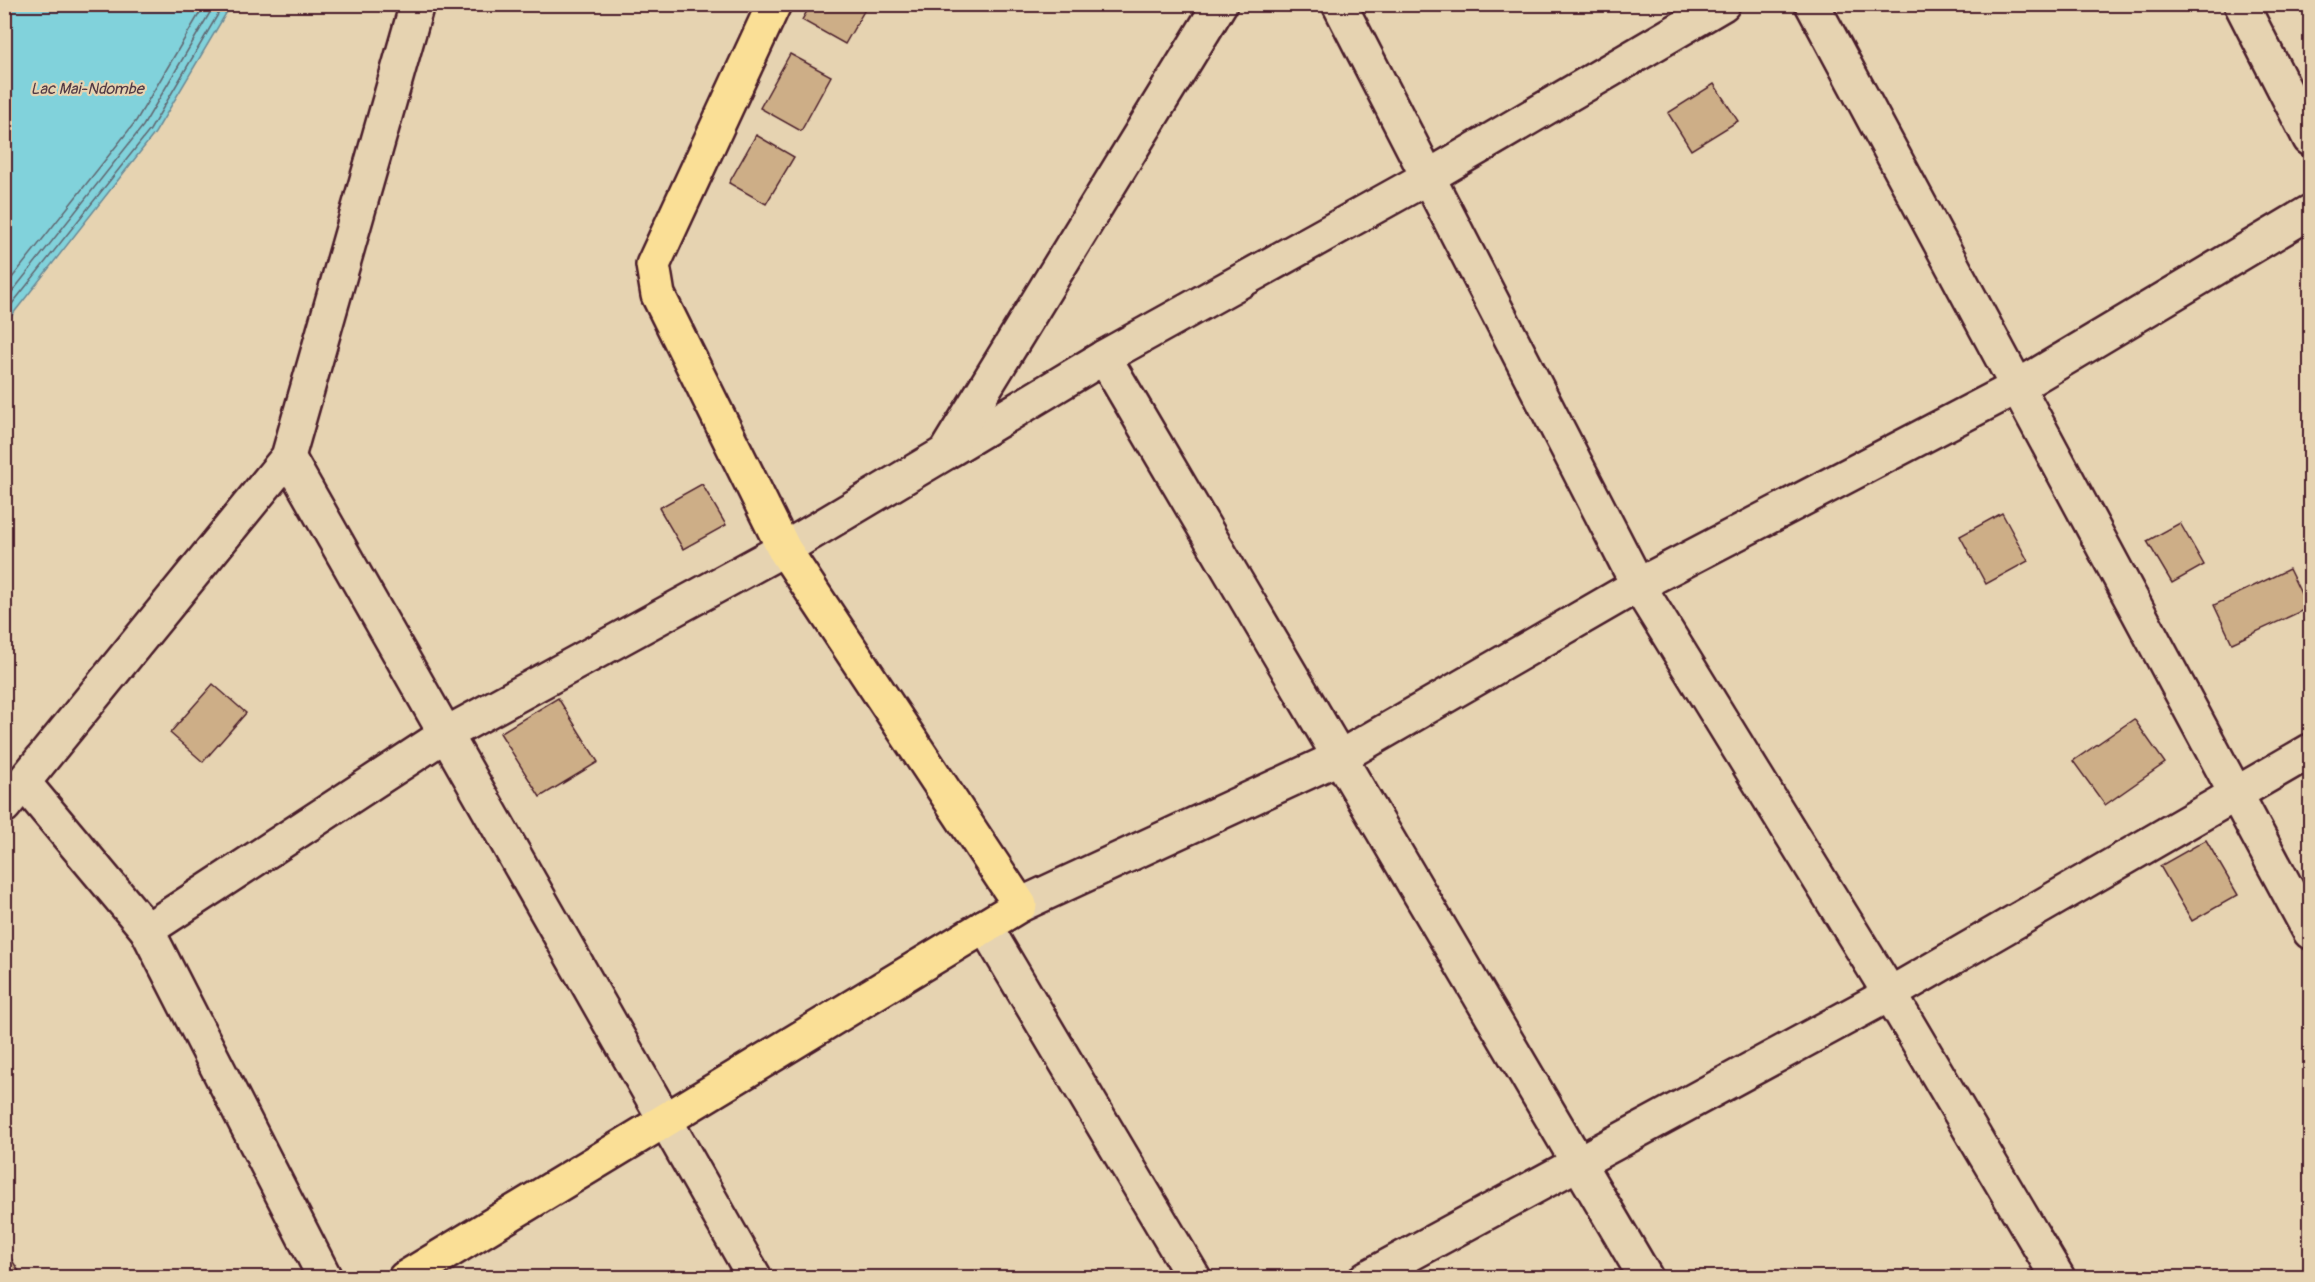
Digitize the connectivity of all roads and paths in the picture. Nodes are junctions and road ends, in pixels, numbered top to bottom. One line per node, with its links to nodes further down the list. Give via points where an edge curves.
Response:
1 (417, 4): 14 (street)
2 (774, 4): 15 (main road, via 653,265 658,295)
3 (1220, 4): 13 (street)
4 (1339, 4): 9 (street)
5 (1723, 4): 9 (street)
6 (1812, 4): 12 (street)
7 (2241, 4): 8 (street)
8 (2310, 139)
9 (1428, 177): 11 (street); 16 (street)
10 (2310, 212): 12 (street)
11 (1104, 357): 13 (street); 19 (street)
12 (2017, 387): 16 (street); 21 (street)
13 (945, 453): 15 (street)
14 (288, 458): 17 (street); 20 (street)
15 (784, 549): 17 (street); 22 (main road)
16 (1638, 585): 19 (street); 26 (street)
17 (446, 734): 24 (street); 27 (street)
18 (2310, 751): 21 (street)
19 (1341, 757): 22 (street); 28 (street)
20 (14, 794): 24 (street)
21 (2236, 794): 25 (street); 26 (street)
22 (1020, 905): 23 (main road)
23 (985, 926): 27 (main road); 32 (street)
24 (147, 930): 29 (street)
25 (2310, 932)
26 (1890, 994): 28 (street); 35 (street)
27 (666, 1119): 30 (main road); 31 (street)
28 (1578, 1163): 33 (street); 34 (street)
29 (325, 1278)
30 (405, 1278)
31 (755, 1278)
32 (1194, 1278)
33 (1366, 1278)
34 (1646, 1278)
35 (2058, 1278)

